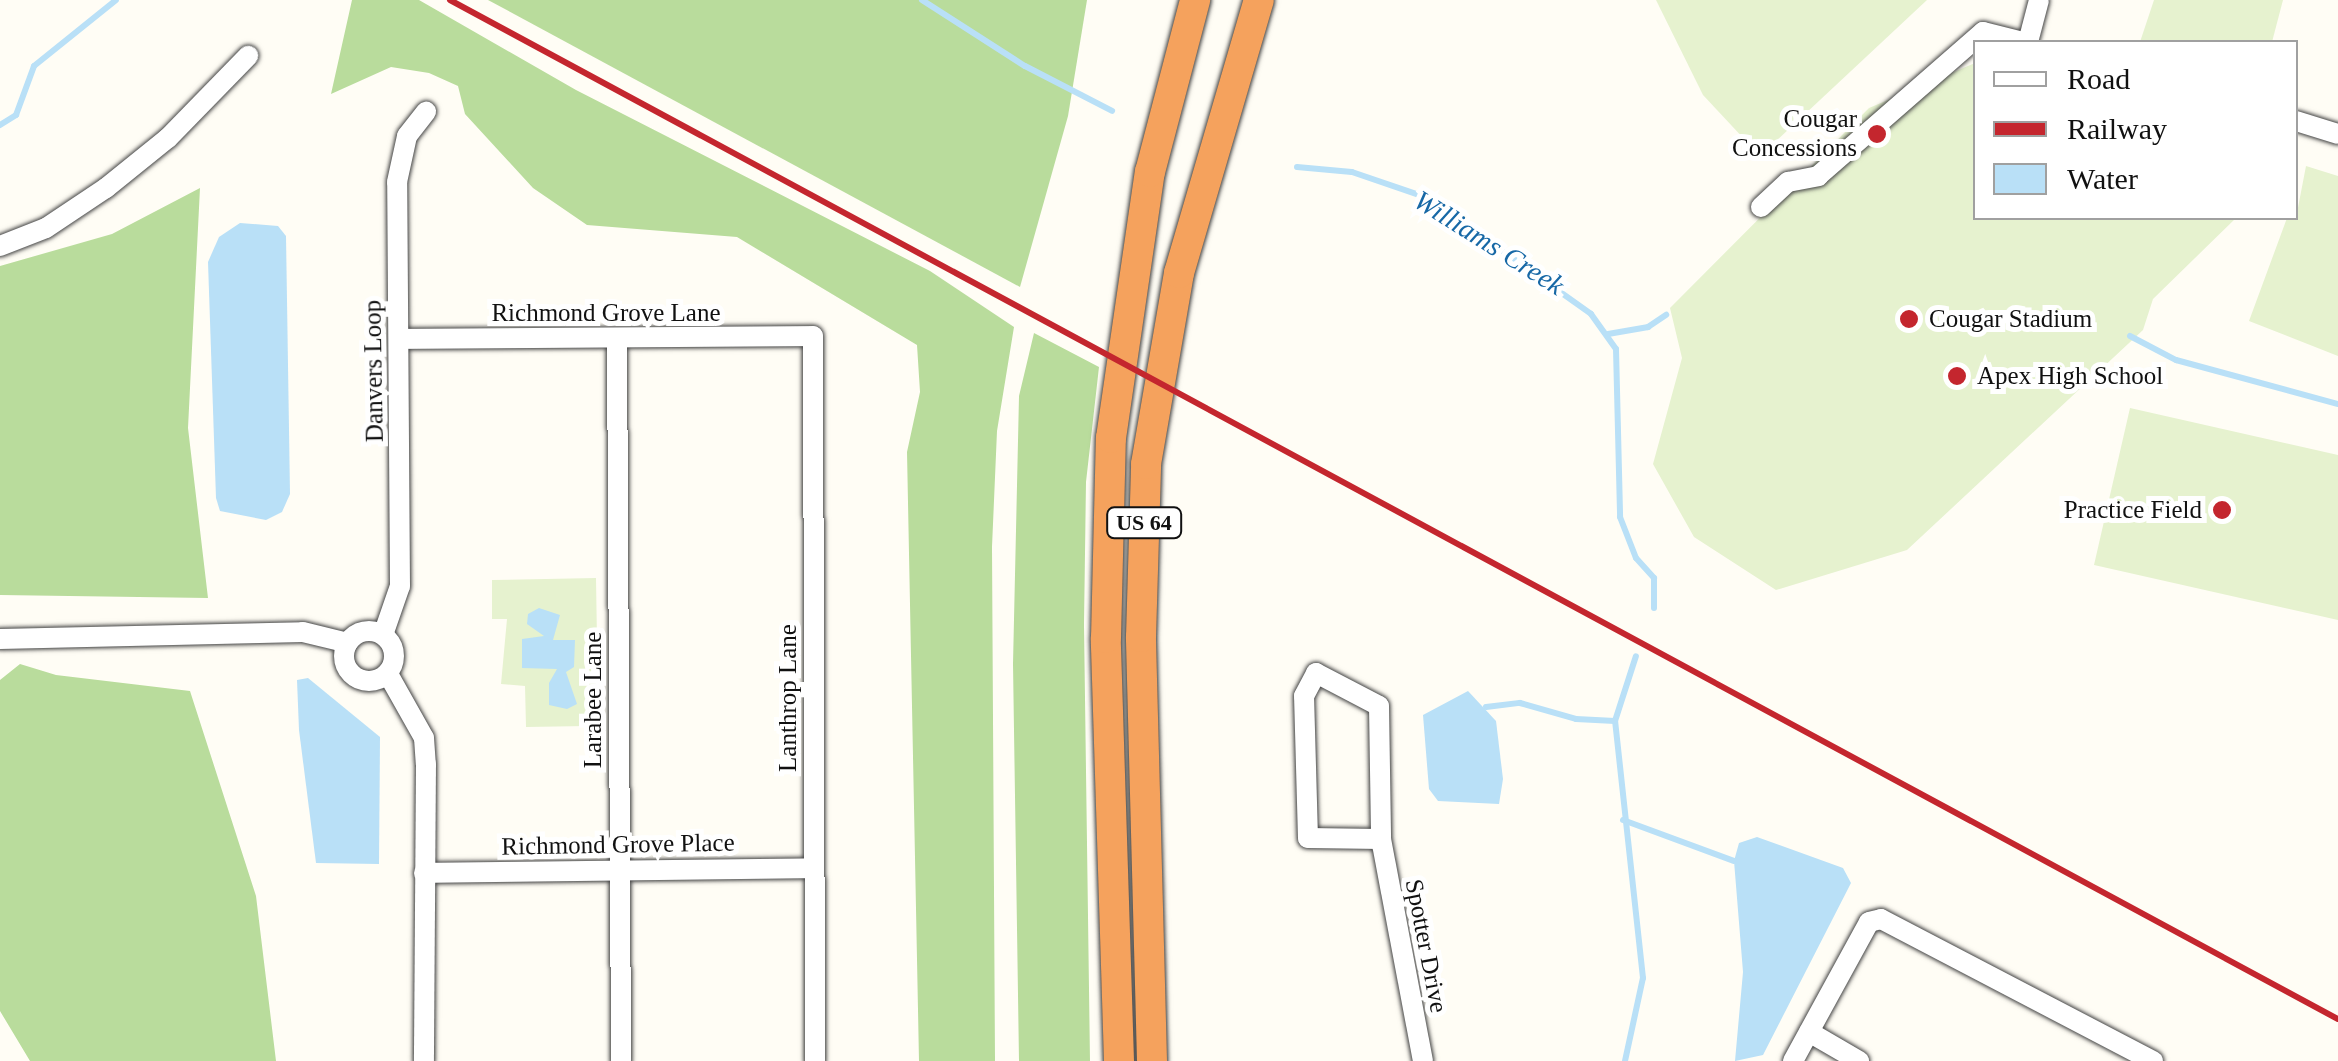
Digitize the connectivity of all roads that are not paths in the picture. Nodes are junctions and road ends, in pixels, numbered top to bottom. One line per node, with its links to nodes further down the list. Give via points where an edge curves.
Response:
1 (1195, 0): 29 (highway, US 64, via 1150,172 1111,438 1106,638)
2 (1259, 0): 30 (highway, US 64, via 1179,273 1146,464 1141,638)
3 (2040, 0): 6 (street)
4 (1974, 40): 5 (street, via 1983,32)
5 (2017, 40)
6 (2026, 40)
7 (1973, 41): 12 (street, via 1818,176 1788,182)
8 (248, 56): 13 (street, via 168,138 106,188 46,228)
9 (426, 112): 15 (street, Danvers Loop, via 402,149 398,182)
10 (2298, 123): 11 (street)
11 (2338, 134)
12 (1761, 208)
13 (0, 246)
14 (814, 336): 16 (street, Richmond Grove Lane); 22 (street, Lanthrop Lane)
15 (399, 339): 16 (street, Richmond Grove Lane); 17 (street, Danvers Loop, via 400,586)
16 (617, 339): 23 (street, Larabee Lane)
17 (383, 634): 19 (street, via 367,631); 20 (street, via 395,652)
18 (0, 638): 19 (street, via 303,632)
19 (348, 643): 20 (street, via 344,659 357,678 373,682)
20 (388, 674): 24 (street, via 424,738)
21 (1381, 839): 21 (street, Spotter Drive, via 1379,706 1316,673 1304,696 1308,838); 31 (street, Spotter Drive)
22 (813, 868): 23 (street, Richmond Grove Place); 28 (street, Lanthrop Lane)
23 (620, 869): 24 (street, Richmond Grove Place); 27 (street, Larabee Lane)
24 (424, 873): 26 (street)
25 (1808, 1032): 32 (street); 33 (street); 34 (street, via 1870,922 1892,919)
26 (424, 1061)
27 (621, 1061)
28 (816, 1061)
29 (1119, 1061)
30 (1152, 1061)
31 (1420, 1061)
32 (1794, 1061)
33 (1858, 1061)
34 (2153, 1061)

